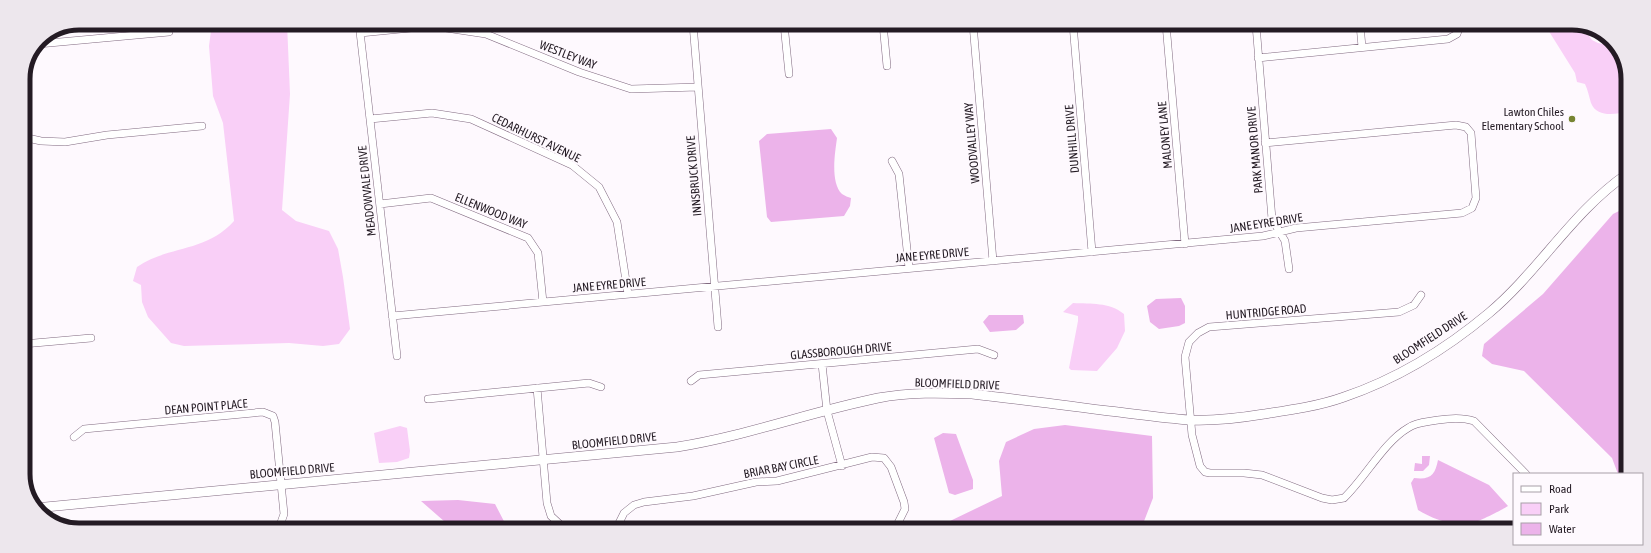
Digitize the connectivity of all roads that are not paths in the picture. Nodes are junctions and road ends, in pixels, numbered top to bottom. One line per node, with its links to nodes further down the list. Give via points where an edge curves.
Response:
1 (360, 30): 14 (street, MEADOWVALE DRIVE)
2 (390, 30): 14 (street, WESTLEY WAY)
3 (459, 30): 20 (street, WESTLEY WAY, via 486,34 579,72 631,89)
4 (693, 30): 20 (street, INNSBRUCK DRIVE)
5 (785, 30): 19 (street)
6 (883, 30): 18 (street)
7 (974, 30): 31 (street, WOODVALLEY WAY)
8 (1074, 30): 30 (street, DUNHILL DRIVE)
9 (1167, 30): 29 (street, MALONEY LANE)
10 (1256, 30): 17 (street, PARK MANOR DRIVE)
11 (1360, 30): 16 (street)
12 (1458, 30): 16 (street, via 1457,34 1448,39)
13 (168, 32): 15 (street)
14 (360, 33): 21 (street, MEADOWVALE DRIVE)
15 (45, 43)
16 (1362, 47): 17 (street)
17 (1258, 58): 24 (street, PARK MANOR DRIVE)
18 (886, 66)
19 (789, 74)
20 (698, 86): 34 (street, INNSBRUCK DRIVE)
21 (370, 119): 27 (street, MEADOWVALE DRIVE); 35 (street, CEDARHURST AVENUE, via 432,113 472,119 572,165 599,187 617,222)
22 (202, 126): 23 (street, via 107,135 65,142)
23 (30, 138)
24 (1265, 143): 28 (street, PARK MANOR DRIVE, via 1272,219); 28 (street, JANE EYRE DRIVE, via 1456,126 1466,127 1471,133 1476,198 1472,208 1462,213 1296,228)
25 (892, 161): 32 (street, via 899,174)
26 (1621, 178): 50 (street, BLOOMFIELD DRIVE, via 1584,209 1515,290 1462,334 1404,371 1378,384 1319,404 1241,418)
27 (380, 204): 37 (street, ELLENWOOD WAY, via 431,198 528,238 538,252); 38 (street, MEADOWVALE DRIVE)
28 (1280, 232): 29 (street, JANE EYRE DRIVE); 33 (street, PARK MANOR DRIVE, via 1285,241)
29 (1185, 244): 30 (street, JANE EYRE DRIVE)
30 (1092, 252): 31 (street, JANE EYRE DRIVE)
31 (994, 261): 32 (street, JANE EYRE DRIVE)
32 (909, 268): 34 (street, JANE EYRE DRIVE)
33 (1289, 269)
34 (714, 286): 35 (street, JANE EYRE DRIVE); 39 (street, INNSBRUCK DRIVE)
35 (628, 294): 37 (street, JANE EYRE DRIVE)
36 (1421, 295): 50 (street, HUNTRIDGE ROAD, via 1414,305 1399,312 1209,328 1198,333 1189,342 1185,357)
37 (543, 302): 38 (street, JANE EYRE DRIVE)
38 (392, 316): 43 (street, MEADOWVALE DRIVE)
39 (718, 326)
40 (91, 338): 41 (street)
41 (30, 343)
42 (994, 355): 44 (street, GLASSBOROUGH DRIVE, via 978,349)
43 (397, 356)
44 (822, 364): 45 (street, GLASSBOROUGH DRIVE, via 699,375); 49 (street)
45 (691, 381)
46 (601, 387): 47 (street, via 589,383)
47 (537, 388): 48 (street); 52 (street)
48 (428, 399)
49 (827, 411): 50 (street, BLOOMFIELD DRIVE, via 879,398 938,393 972,394); 52 (street, BLOOMFIELD DRIVE, via 705,443); 53 (street)
50 (1191, 420): 54 (street, via 1197,458 1205,472 1262,475 1332,500 1344,498 1397,436 1409,427 1446,419 1464,418 1474,421)
51 (74, 437): 55 (street, DEAN POINT PLACE, via 84,429 263,412 273,416 275,422)
52 (543, 460): 55 (street, BLOOMFIELD DRIVE); 58 (street, via 547,502 551,516)
53 (842, 466): 59 (street, BRIAR BAY CIRCLE, via 777,482 756,482 693,496 644,502 634,505 624,513); 60 (street, BRIAR BAY CIRCLE, via 872,457 884,458 891,467 904,502 905,508)
54 (1525, 473)
55 (281, 484): 56 (street, BLOOMFIELD DRIVE); 57 (street, DEAN POINT PLACE, via 284,514)
56 (43, 507)
57 (281, 523)
58 (559, 523)
59 (619, 523)
60 (898, 523)

